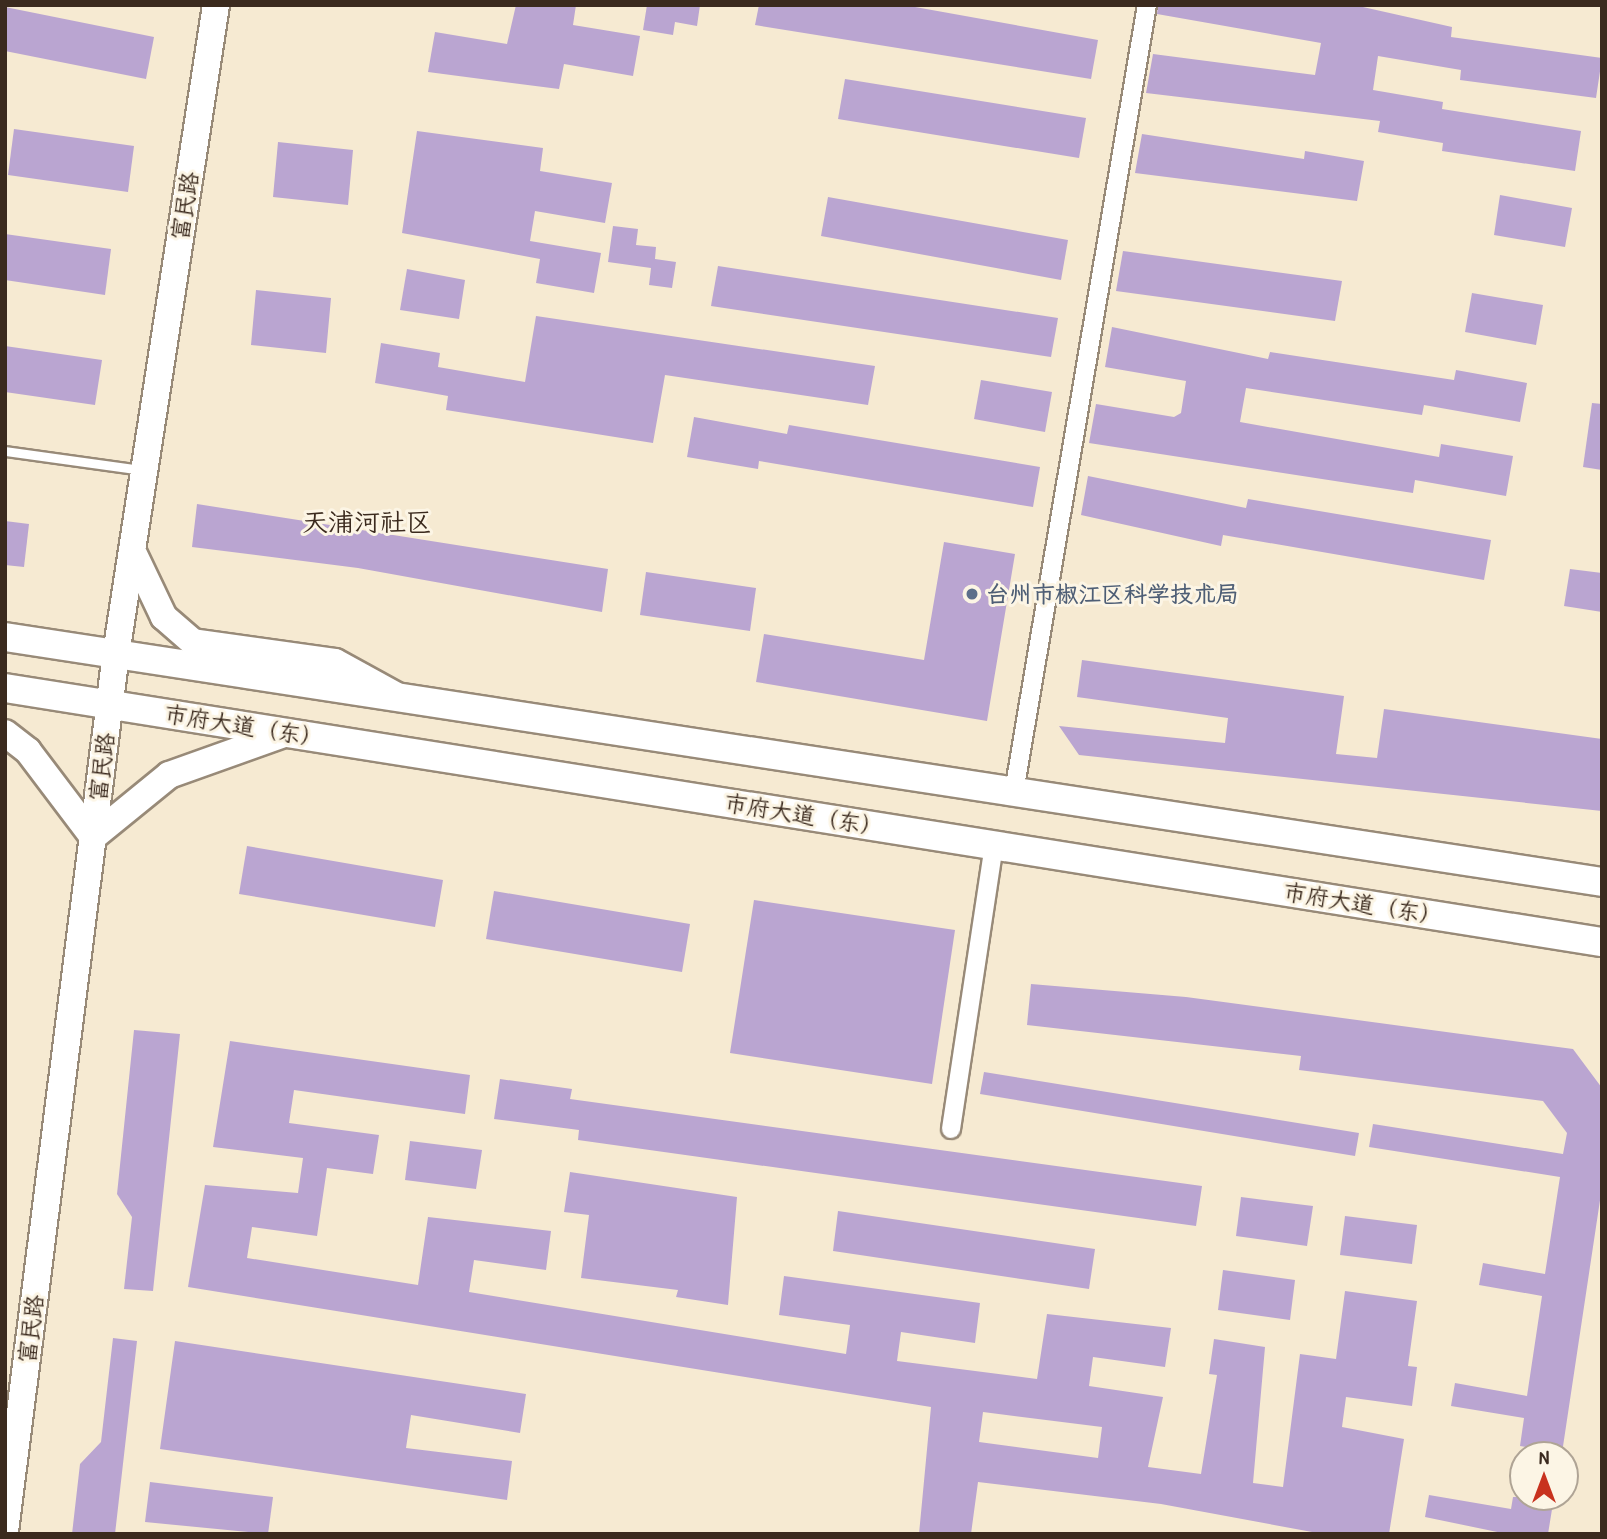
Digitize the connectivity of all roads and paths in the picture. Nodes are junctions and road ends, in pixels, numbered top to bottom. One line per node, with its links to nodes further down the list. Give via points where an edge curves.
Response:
1 (216, 5): 4 (street, 富民路)
2 (1147, 5): 13 (street)
3 (5, 451): 4 (lane)
4 (144, 471): 5 (street, 富民路)
5 (132, 550): 7 (street, 富民路); 9 (street, via 164,617 193,642 335,662)
6 (5, 637): 7 (main road)
7 (116, 654): 9 (main road); 10 (street, 富民路)
8 (5, 688): 10 (main road, 市府大道（东）)
9 (400, 698): 13 (main road)
10 (109, 705): 12 (main road, 市府大道（东）); 14 (street, 富民路)
11 (5, 733): 14 (street, via 28,751)
12 (287, 733): 14 (street, via 170,775); 15 (main road, 市府大道（东）)
13 (1014, 792): 16 (main road)
14 (93, 837): 19 (street, 富民路)
15 (994, 845): 17 (main road, 市府大道（东）); 18 (street)
16 (1602, 882)
17 (1602, 942)
18 (951, 1129)
19 (5, 1531)

